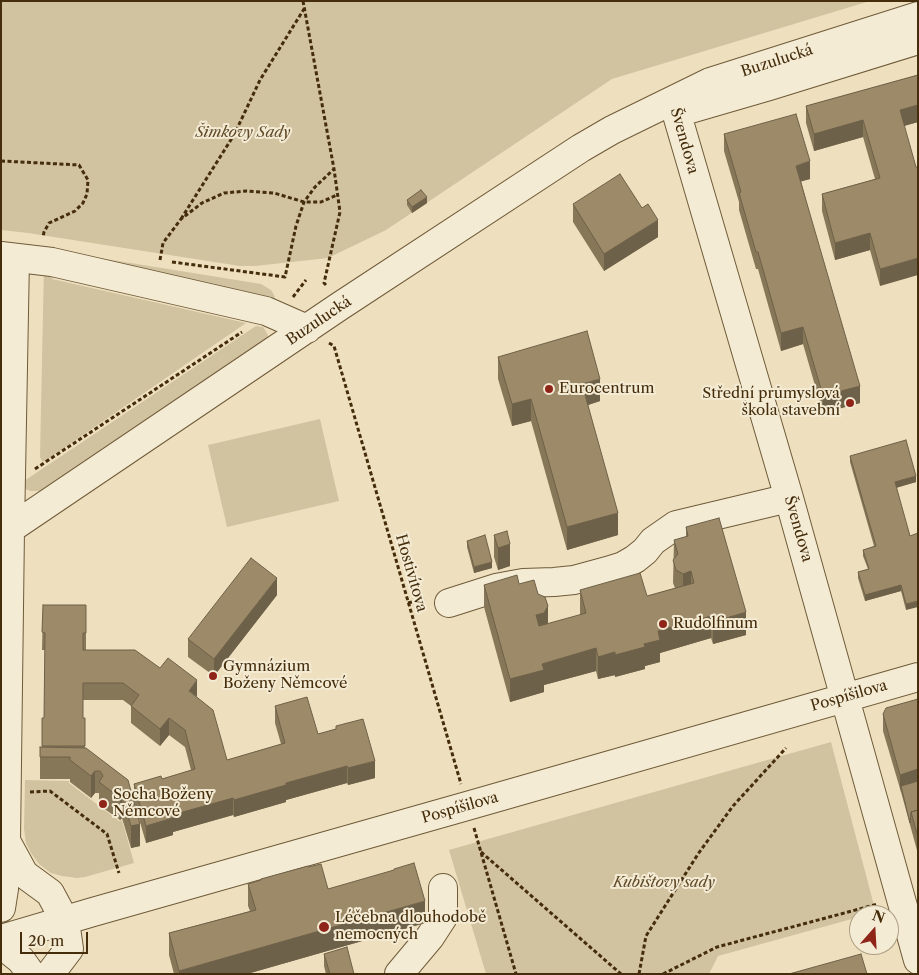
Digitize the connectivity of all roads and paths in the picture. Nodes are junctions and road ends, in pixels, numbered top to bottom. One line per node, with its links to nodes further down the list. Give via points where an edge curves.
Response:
1 (303, 1): 2 (path)
2 (304, 8): 7 (path); 10 (path, via 260,80 234,135)
3 (918, 16): 5 (street, Buzulucká, via 710,82)
4 (918, 40): 5 (street, Buzulucká, via 690,108)
5 (674, 106): 16 (street, Buzulucká, via 641,116 581,148); 21 (street, Švendova)
6 (1, 161): 11 (path, via 78,165 88,180 83,203 75,211 49,223)
7 (334, 169): 8 (path); 9 (path)
8 (337, 195): 9 (path, via 321,202); 16 (path, via 340,212 324,282)
9 (304, 202): 10 (path, via 274,193 247,191 224,194 202,203); 14 (path, via 285,277)
10 (181, 219): 13 (path, via 163,244)
11 (42, 245)
12 (8, 257): 17 (street, via 52,262); 22 (street)
13 (158, 260)
14 (169, 262)
15 (306, 280): 17 (path, via 290,300)
16 (340, 306): 18 (street, Buzulucká)
17 (272, 313): 18 (street); 20 (path)
18 (307, 329): 22 (street, Buzulucká)
19 (334, 346): 28 (path, Hostivítova)
20 (38, 467)
21 (789, 498): 23 (street, via 676,525 653,541 636,559 608,571 574,580 496,588); 25 (street, Švendova)
22 (6, 532): 30 (street)
23 (449, 603)
24 (918, 677): 25 (street, Pospíšilova)
25 (845, 697): 28 (street, Pospíšilova); 34 (street, Švendova)
26 (786, 748): 45 (path, via 733,806 684,875 646,936)
27 (27, 792): 32 (path, via 50,791 107,834)
28 (467, 806): 36 (street, Pospíšilova)
29 (476, 834): 31 (path)
30 (6, 841): 35 (street); 36 (street, via 24,874 50,893)
31 (481, 851): 43 (path); 44 (path)
32 (119, 874)
33 (443, 888): 42 (street, via 443,917)
34 (900, 898): 39 (street, Švendova); 46 (path, via 716,948)
35 (1, 908)
36 (65, 921): 37 (street, Pospíšilova); 41 (street, via 69,949)
37 (1, 939)
38 (1, 944): 40 (street, via 21,960)
39 (918, 960)
40 (31, 974)
41 (50, 974)
42 (399, 974)
43 (516, 974)
44 (621, 974)
45 (638, 974)
46 (663, 974)

